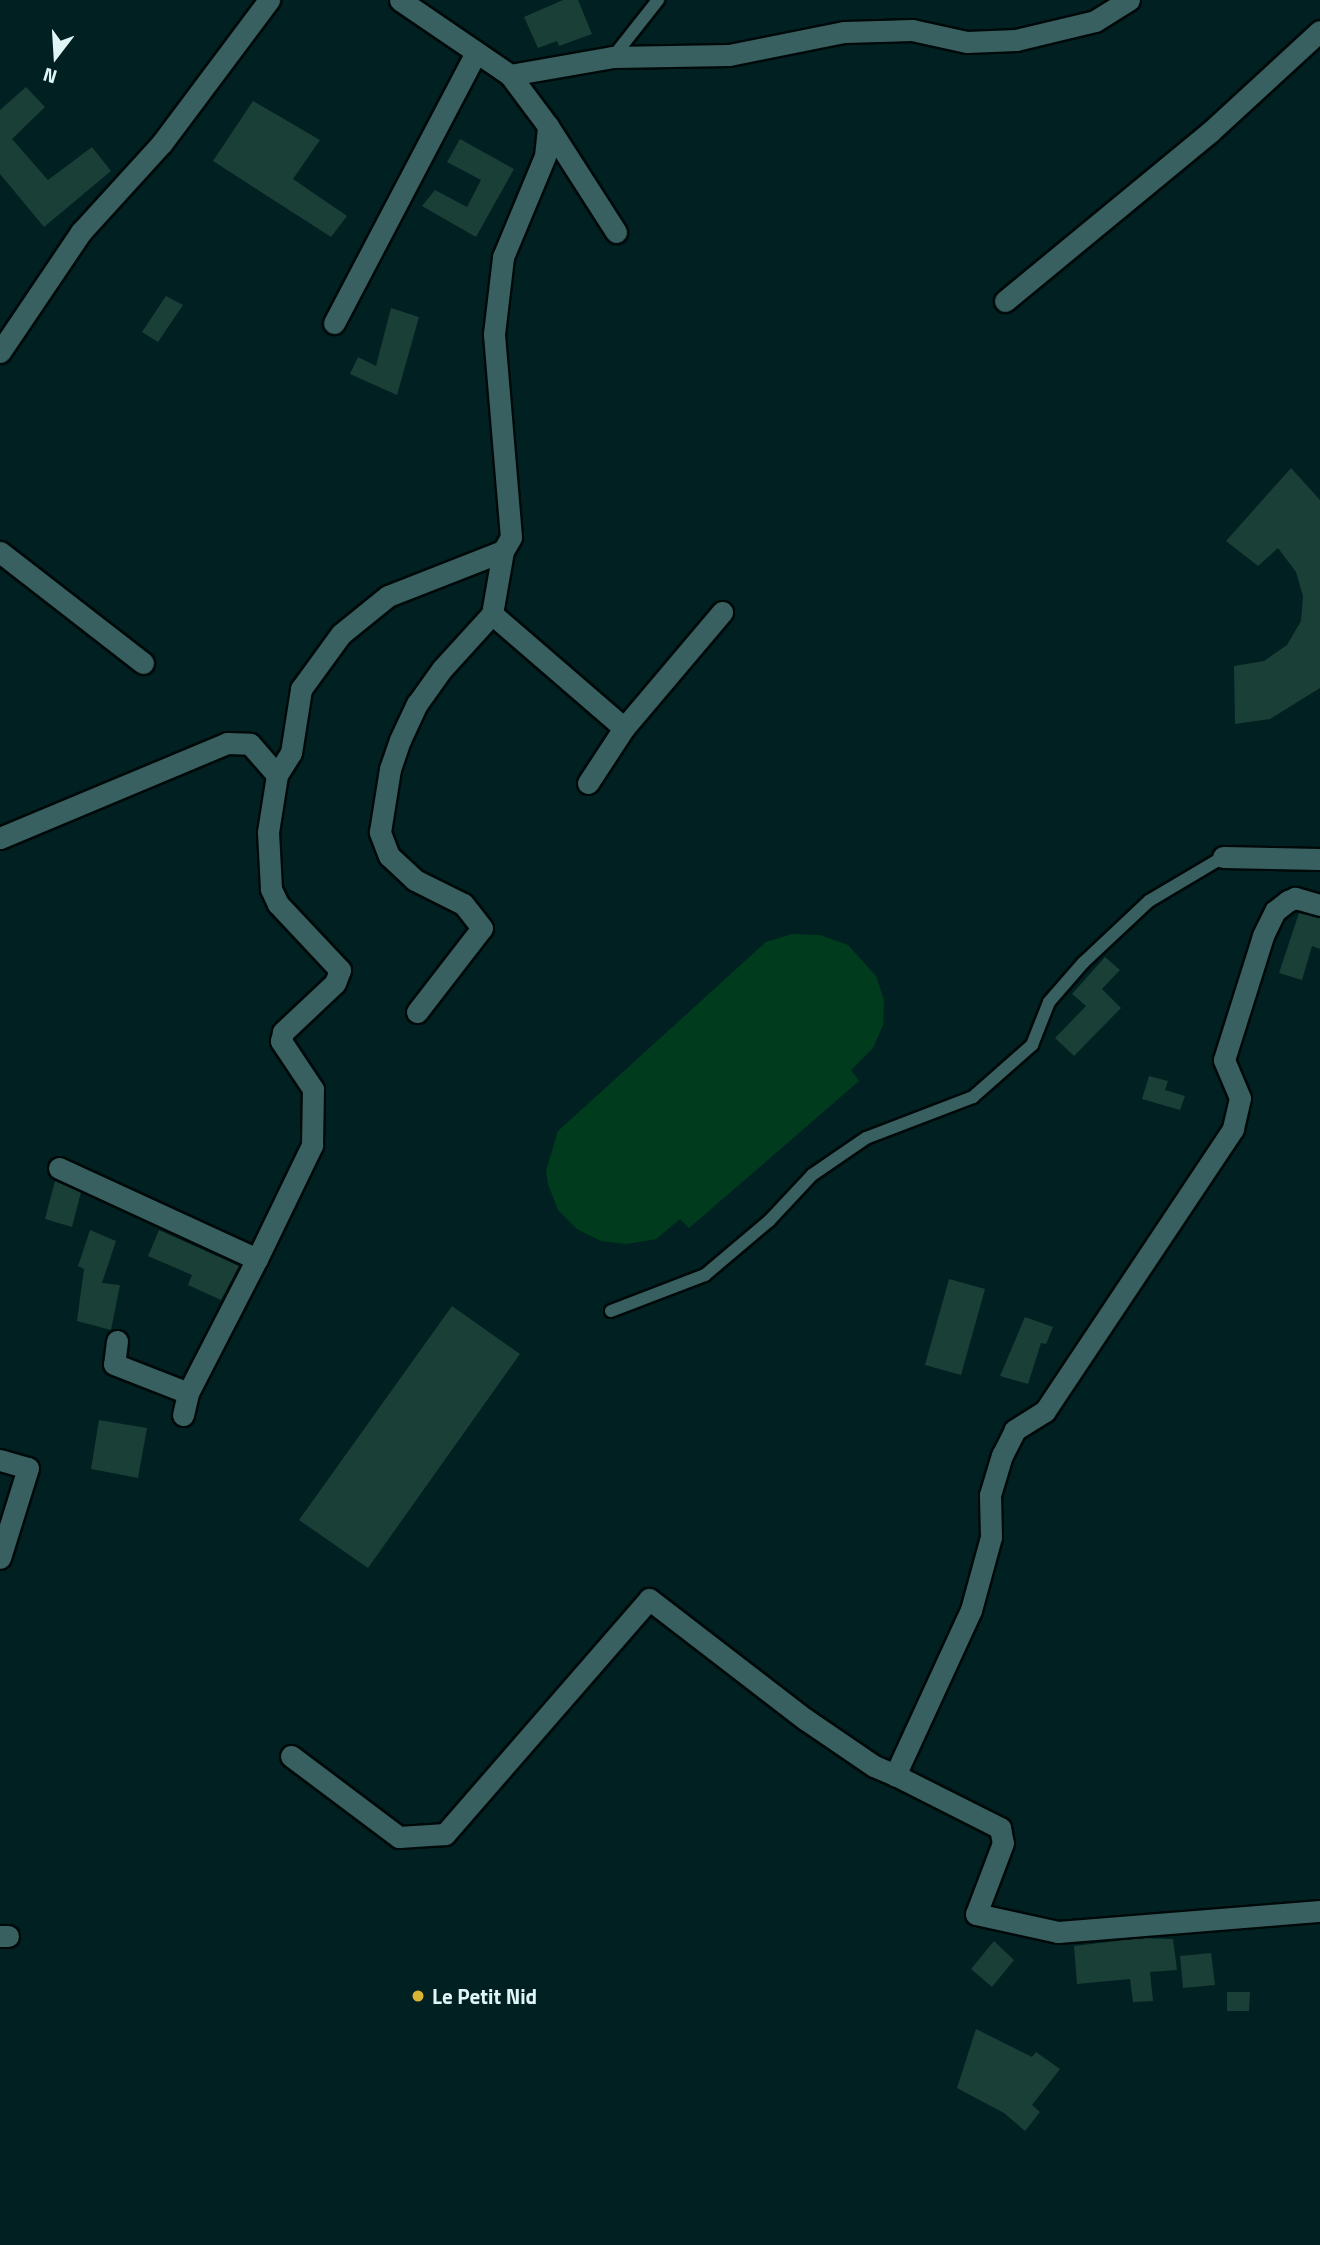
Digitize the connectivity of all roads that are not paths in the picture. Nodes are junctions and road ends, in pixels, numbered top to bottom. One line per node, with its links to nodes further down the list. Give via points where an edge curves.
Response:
1 (269, 0): 13 (street, via 162,143 81,232)
2 (400, 0): 6 (street)
3 (657, 0): 7 (lane)
4 (1129, 0): 7 (street, via 1095,21 1016,40 967,42 912,30 844,32 729,55)
5 (1320, 31): 11 (street, via 1210,132)
6 (476, 53): 8 (street); 12 (street)
7 (613, 57): 8 (street)
8 (510, 75): 9 (street)
9 (548, 126): 10 (street); 14 (street, via 545,156 503,257 494,334 511,537)
10 (616, 232)
11 (1005, 300)
12 (334, 323)
13 (0, 352)
14 (503, 551): 17 (street); 20 (street, via 388,596 341,635 301,690 291,753)
15 (0, 552): 18 (street)
16 (722, 612): 19 (street)
17 (492, 614): 19 (street); 26 (street, via 417,704 390,769 380,832 389,856 415,880 463,904 482,928)
18 (143, 663)
19 (624, 728): 21 (street)
20 (277, 775): 22 (street, via 250,744 227,743); 28 (street, via 268,832 271,889 278,904 340,970 335,983 283,1032 281,1041 313,1088 312,1144)
21 (588, 783)
22 (0, 838)
23 (1223, 857): 24 (street); 29 (lane, via 1149,901 1083,963 1049,1002 1032,1045 972,1097 866,1138 812,1175 769,1221 705,1275)
24 (1320, 859)
25 (1320, 905): 36 (street, via 1295,898 1288,901 1275,911 1263,936 1224,1060 1240,1098 1233,1129 1045,1411 1016,1430 1002,1455 990,1495 991,1537 971,1610)
26 (417, 1012)
27 (59, 1168): 28 (street)
28 (257, 1259): 31 (street)
29 (611, 1311)
30 (117, 1340): 31 (street, via 114,1364)
31 (188, 1392): 32 (street)
32 (183, 1415)
33 (0, 1460): 34 (street, via 28,1468)
34 (0, 1558)
35 (291, 1756): 36 (street, via 400,1837 445,1834 649,1600 805,1719 873,1766)
36 (895, 1775): 37 (street, via 1000,1828 1003,1843 976,1914 1058,1932)
37 (1320, 1911)

